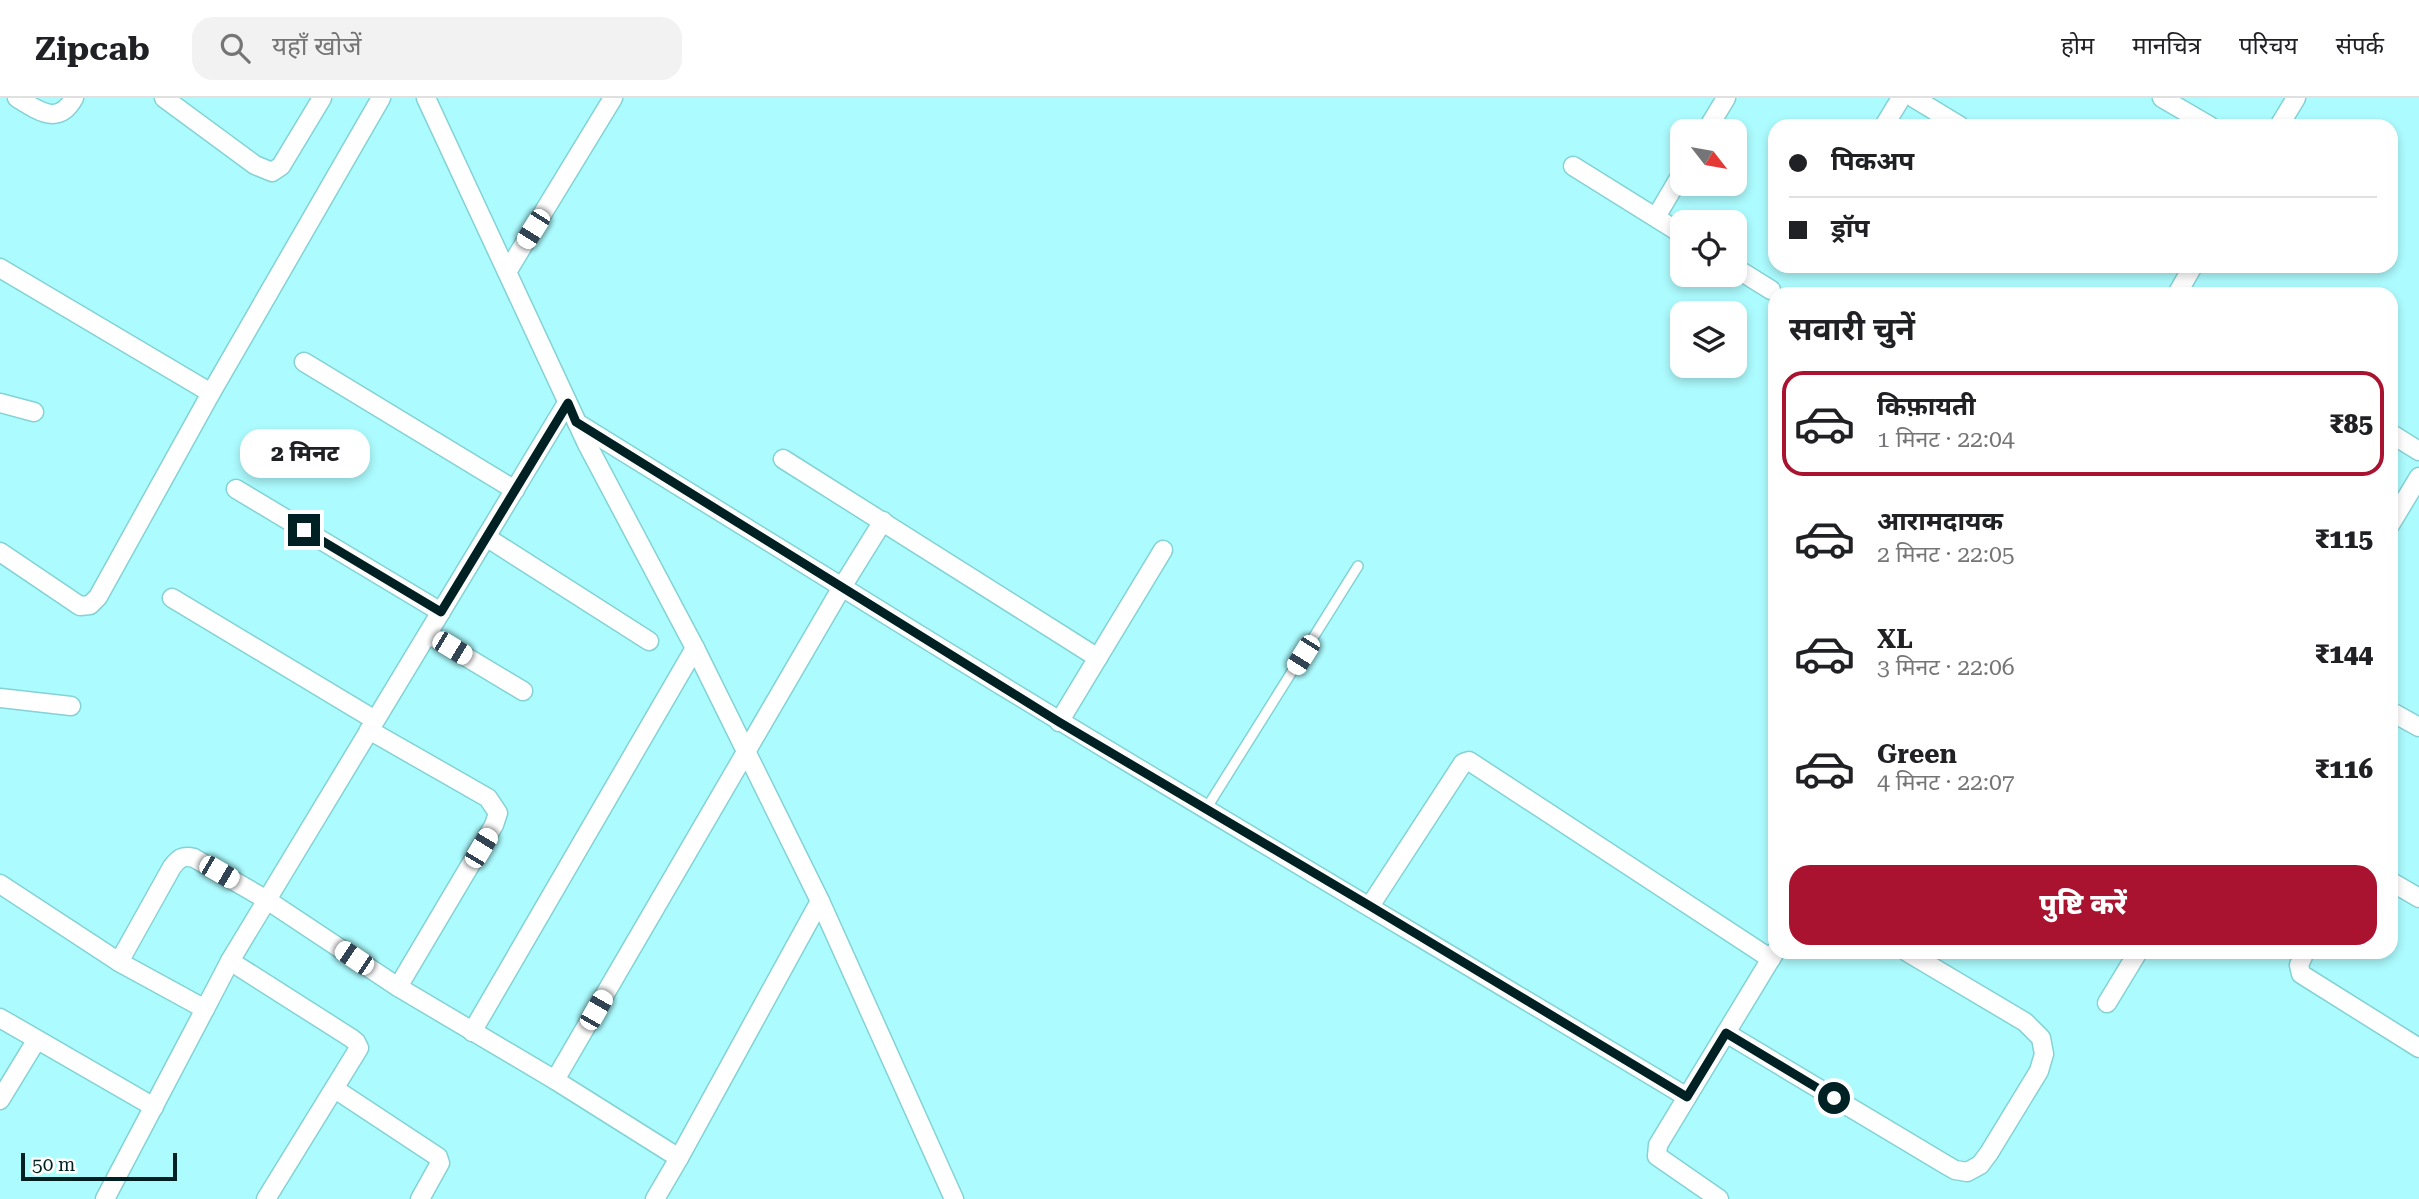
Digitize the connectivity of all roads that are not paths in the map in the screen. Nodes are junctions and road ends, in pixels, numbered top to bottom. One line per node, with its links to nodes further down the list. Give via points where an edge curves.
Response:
1 (17, 98): 2 (street, via 55,115)
2 (74, 98)
3 (164, 98): 4 (street, via 255,165 272,172 281,166)
4 (322, 98)
5 (381, 98): 27 (street)
6 (426, 98): 23 (street)
7 (613, 98): 23 (street)
8 (1726, 98): 13 (street)
9 (1901, 98): 14 (street)
10 (1914, 98): 15 (street)
11 (2162, 98): 16 (street)
12 (2296, 98): 17 (street)
13 (1713, 119)
14 (1888, 119)
15 (1948, 119)
16 (2198, 119)
17 (2282, 119)
18 (1573, 166): 20 (street)
19 (1670, 193): 20 (street)
20 (1656, 217): 21 (street)
21 (1670, 226)
22 (0, 268): 27 (street)
23 (507, 272): 29 (street)
24 (1747, 275): 25 (street)
25 (1768, 288)
26 (304, 362): 37 (street)
27 (211, 393): 42 (street, via 90,605 68,600)
28 (0, 403): 30 (street)
29 (568, 403): 31 (street); 37 (street)
30 (34, 412)
31 (576, 422): 44 (street); 49 (street)
32 (2398, 438): 33 (street)
33 (2419, 451)
34 (783, 459): 39 (street)
35 (2419, 477): 38 (street)
36 (236, 489): 46 (street)
37 (515, 489): 40 (street)
38 (2398, 512)
39 (883, 521): 44 (street); 50 (street)
40 (486, 537): 46 (street); 48 (street)
41 (1163, 550): 50 (street)
42 (0, 552)
43 (1358, 566): 59 (lane)
44 (842, 587): 55 (street); 58 (street)
45 (172, 598): 56 (street)
46 (441, 612): 47 (street)
47 (428, 634): 51 (street); 56 (street)
48 (649, 641)
49 (695, 648): 58 (street); 77 (street)
50 (1098, 658): 55 (street)
51 (523, 691)
52 (0, 698): 53 (street)
53 (71, 706)
54 (2398, 715): 57 (street)
55 (1059, 722): 59 (street)
56 (372, 725): 63 (street); 73 (street, via 488,798 498,813)
57 (2419, 727)
58 (745, 751): 64 (street); 81 (street)
59 (1206, 810): 65 (street)
60 (0, 884): 72 (street)
61 (2398, 886): 62 (street)
62 (2419, 898)
63 (267, 900): 71 (street); 72 (street, via 194,858 178,859); 73 (street)
64 (820, 901): 86 (street); 91 (street)
65 (1370, 906): 66 (street, via 1463,763 1469,761); 83 (street)
66 (1768, 952)
67 (1771, 959): 78 (street)
68 (1919, 959): 78 (street, via 2025,1022 2041,1038 2044,1054 2039,1070 1989,1153 1967,1172 1955,1170)
69 (2134, 959): 74 (street)
70 (2302, 959): 80 (street, via 2301,974)
71 (230, 961): 75 (street); 82 (street, via 356,1042 356,1055)
72 (120, 962): 75 (street)
73 (398, 987): 77 (street)
74 (2107, 1003)
75 (205, 1009): 85 (street)
76 (0, 1018): 79 (street)
77 (471, 1032): 81 (street)
78 (1726, 1033): 83 (street)
79 (36, 1041): 84 (street); 85 (street)
80 (2419, 1048)
81 (555, 1080): 86 (street)
82 (335, 1088): 87 (street, via 438,1157); 89 (street)
83 (1687, 1097): 92 (street, via 1658,1145 1657,1156)
84 (0, 1100)
85 (153, 1107): 88 (street)
86 (679, 1158): 90 (street)
87 (429, 1196)
88 (105, 1199)
89 (266, 1199)
90 (655, 1199)
91 (954, 1199)
92 (1719, 1199)

